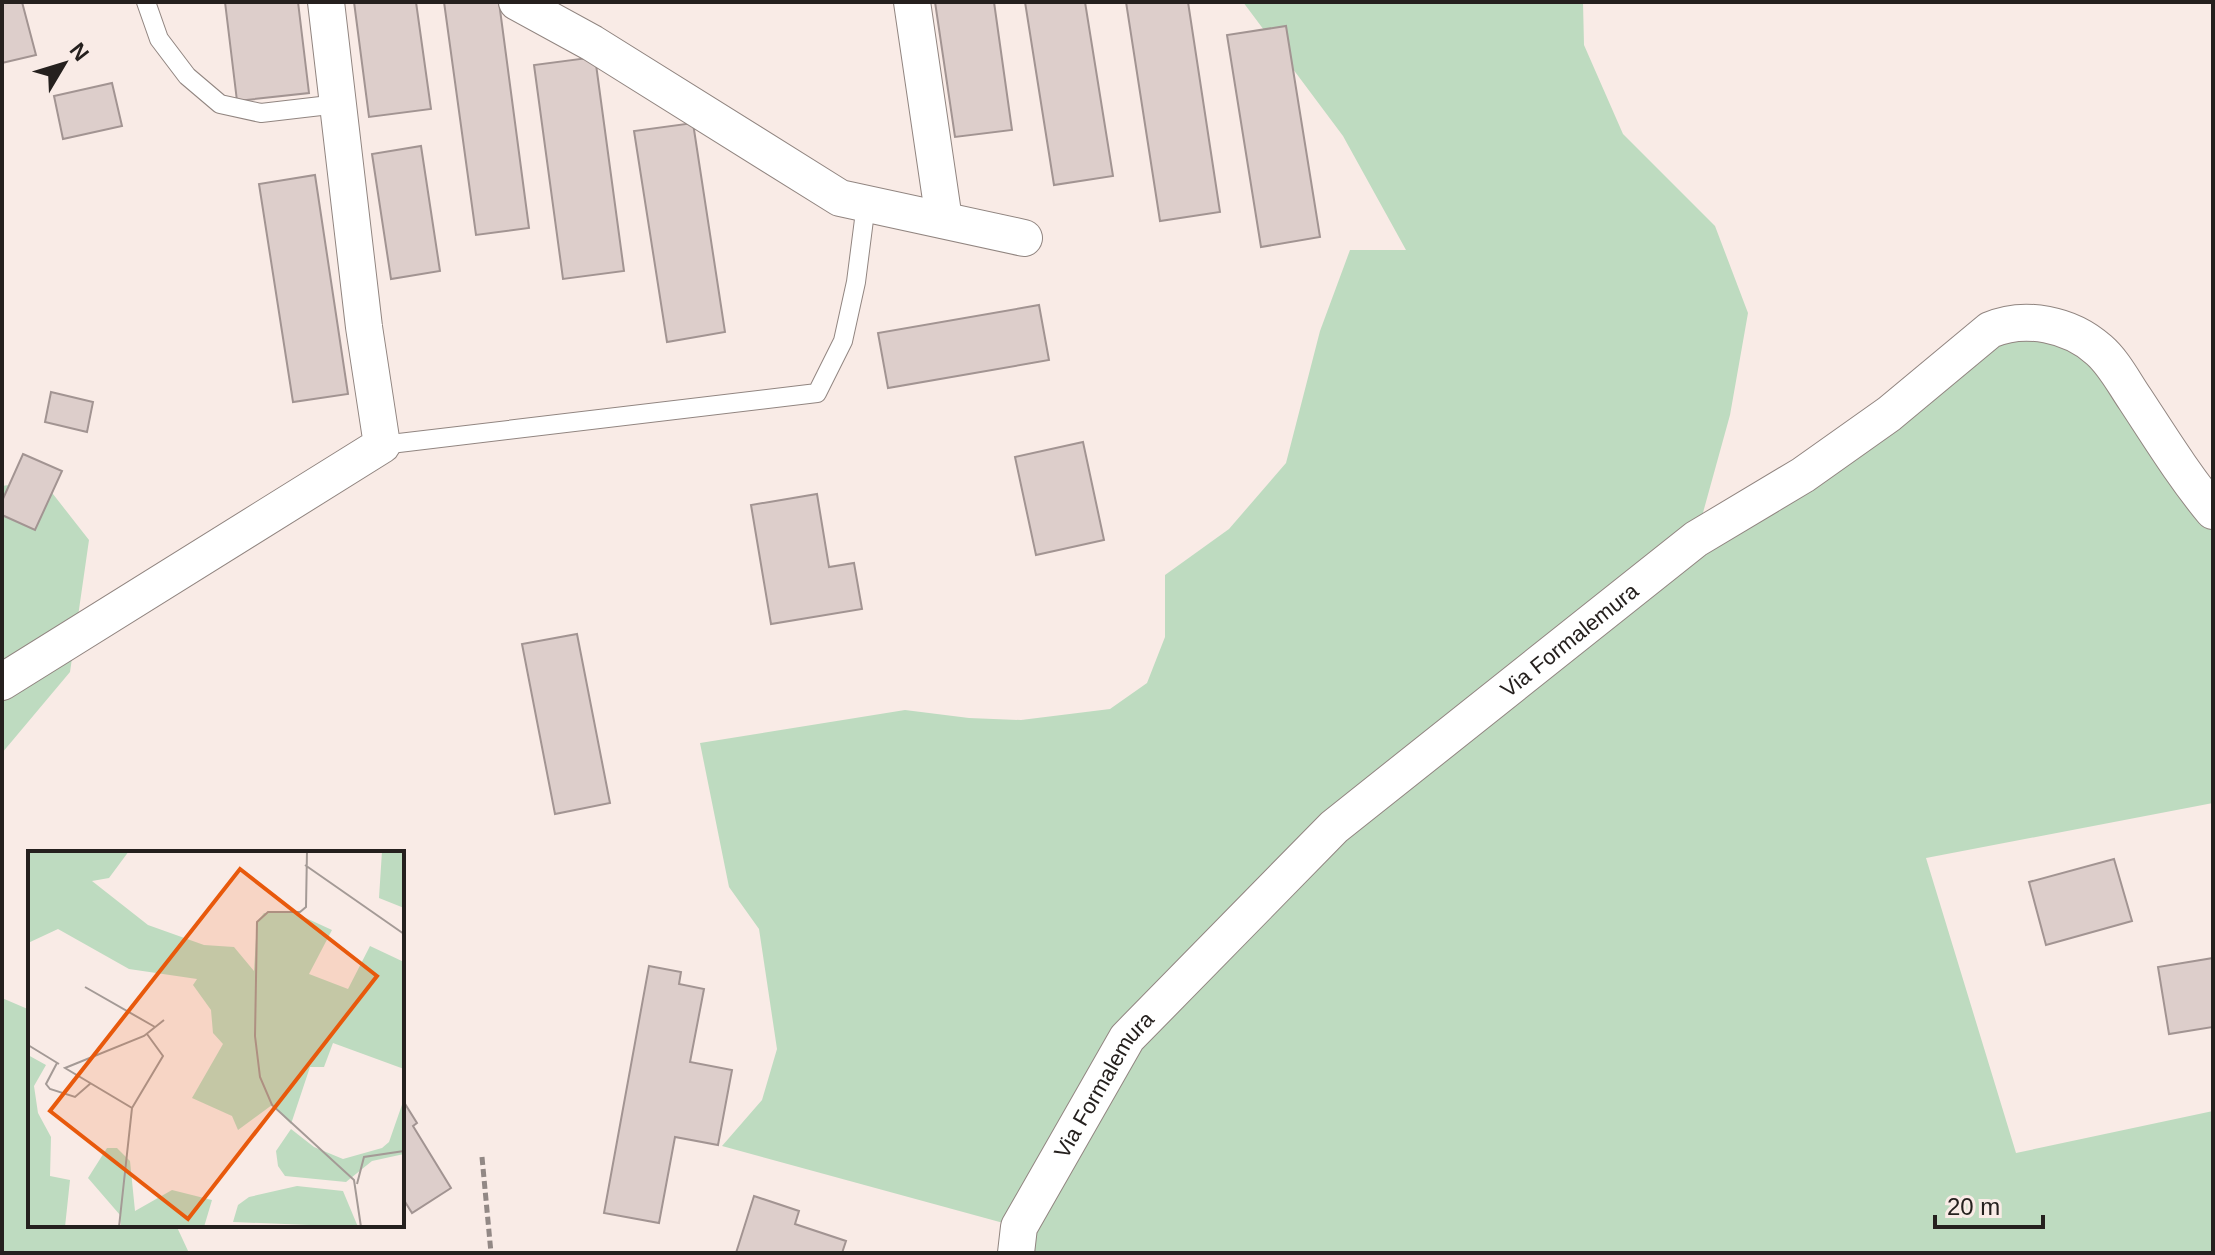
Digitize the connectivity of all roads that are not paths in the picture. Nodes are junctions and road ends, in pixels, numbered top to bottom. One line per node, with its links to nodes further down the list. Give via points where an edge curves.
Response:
1 (146, 2): 5 (lane, via 159,39 187,76 220,104 261,113)
2 (326, 2): 5 (street)
3 (517, 2): 6 (street, via 840,198)
4 (912, 2): 7 (street)
5 (338, 104): 9 (street)
6 (866, 204): 7 (street); 9 (lane, via 843,341 817,393)
7 (944, 220): 8 (street)
8 (1024, 238)
9 (382, 445): 11 (street)
10 (2213, 511): 12 (street, Via Formalemura, via 2099,350 2071,331 2036,322 2008,322 1990,330 1889,414 1803,475 1696,539 1334,827 1127,1038 1019,1227)
11 (2, 682)
12 (1016, 1253)

